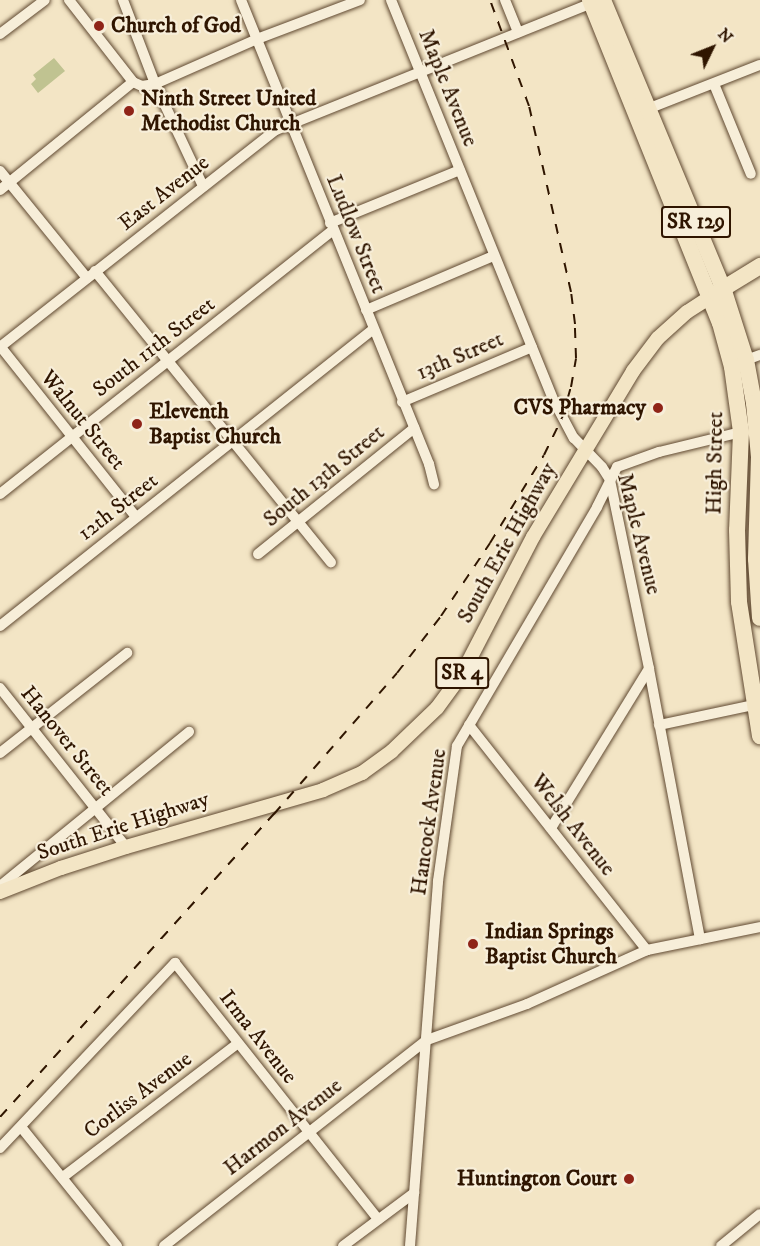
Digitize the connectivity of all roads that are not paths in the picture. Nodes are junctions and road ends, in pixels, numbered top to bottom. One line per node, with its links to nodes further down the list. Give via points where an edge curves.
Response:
1 (45, 0): 10 (street)
2 (69, 0): 14 (street)
3 (123, 0): 15 (street)
4 (241, 0): 11 (street, Ludlow Street)
5 (360, 0): 11 (street)
6 (391, 0): 13 (street, Maple Avenue)
7 (505, 0): 9 (street)
8 (596, 1): 9 (street, East Avenue); 17 (highway, High Street / SR 129); 18 (highway, High Street / SR 129)
9 (518, 33): 13 (street, East Avenue)
10 (0, 34)
11 (257, 39): 15 (street); 19 (street, Ludlow Street)
12 (760, 65): 16 (street)
13 (419, 72): 19 (street, East Avenue); 20 (street, Maple Avenue)
14 (133, 82): 15 (street, via 142,86); 23 (street)
15 (155, 84): 24 (street)
16 (714, 84): 18 (street); 22 (street)
17 (632, 106): 18 (street); 30 (highway, High Street / SR 129)
18 (650, 108): 30 (highway, High Street / SR 129)
19 (290, 123): 24 (street, East Avenue); 26 (street, Ludlow Street)
20 (460, 170): 26 (street, South 11th Street); 27 (street, Maple Avenue)
21 (0, 171): 23 (street)
22 (751, 174)
23 (9, 183): 25 (street); 29 (street)
24 (203, 186): 29 (street, East Avenue)
25 (0, 190)
26 (331, 226): 31 (street, Ludlow Street); 36 (street, South 11th Street)
27 (493, 256): 31 (street); 34 (street, Maple Avenue)
28 (760, 266): 30 (highway, SR 4)
29 (91, 275): 33 (street, East Avenue); 36 (street)
30 (716, 293): 35 (highway, High Street / SR 129); 39 (highway, High Street / SR 129); 42 (main road, South Erie Highway / SR 4, via 677,321 647,351)
31 (366, 310): 32 (street, Ludlow Street)
32 (373, 328): 37 (street, Ludlow Street); 41 (street, 12th Street)
33 (0, 347): 40 (street, Walnut Street)
34 (532, 347): 37 (street, 13th Street); 42 (street, Maple Avenue, via 562,418)
35 (753, 358): 52 (highway, High Street / SR 129, via 759,457 756,559)
36 (168, 361): 40 (street, South 11th Street); 41 (street)
37 (402, 402): 38 (street, Ludlow Street)
38 (414, 428): 44 (street, Ludlow Street); 49 (street, South 13th Street)
39 (741, 432): 43 (street, Hancock Avenue, via 632,460 616,467); 57 (highway, High Street / SR 129, via 737,571)
40 (72, 436): 45 (street, South 11th Street); 48 (street, Walnut Street)
41 (233, 442): 48 (street, 12th Street); 49 (street)
42 (585, 449): 43 (street, Maple Avenue); 66 (main road, South Erie Highway / SR 4, via 511,575 462,674 437,708 408,737 362,772 323,790)
43 (610, 480): 46 (street, Hancock Avenue); 47 (street, Maple Avenue)
44 (434, 484)
45 (0, 494)
46 (597, 507): 47 (street); 58 (street, Hancock Avenue)
47 (617, 509): 55 (street, Maple Avenue)
48 (136, 517): 53 (street, 12th Street)
49 (297, 522): 50 (street, South 13th Street); 51 (street)
50 (258, 554)
51 (331, 562)
52 (760, 607)
53 (0, 626)
54 (127, 653): 60 (street)
55 (649, 669): 59 (street, Maple Avenue); 65 (street)
56 (0, 688): 60 (street, Hanover Street)
57 (754, 705): 59 (street); 62 (highway, High Street / SR 129)
58 (469, 725): 65 (street, Welsh Avenue); 72 (street, Hancock Avenue, via 457,746 440,869)
59 (659, 725): 70 (street, Maple Avenue)
60 (32, 728): 63 (street); 64 (street, Hanover Street)
61 (189, 732): 64 (street)
62 (760, 736)
63 (0, 753)
64 (95, 807): 66 (street, Hanover Street); 67 (street)
65 (551, 828): 71 (street, Welsh Avenue)
66 (126, 847): 68 (main road, South Erie Highway / SR 4)
67 (0, 886)
68 (0, 892)
69 (760, 927): 70 (street, Harmon Avenue)
70 (700, 939): 71 (street, Harmon Avenue)
71 (647, 950): 72 (street, Harmon Avenue, via 551,994)
72 (427, 1040): 75 (street, Harmon Avenue); 78 (street, Hancock Avenue)
73 (238, 1043): 74 (street, Irma Avenue, via 175,963); 75 (street, Irma Avenue); 77 (street, Corliss Avenue)
74 (21, 1127): 76 (street); 77 (street)
75 (309, 1132): 80 (street, Irma Avenue); 82 (street, Harmon Avenue)
76 (0, 1148)
77 (63, 1177): 81 (street)
78 (414, 1193): 80 (street); 84 (street, Hancock Avenue)
79 (760, 1214): 85 (street)
80 (378, 1219): 83 (street)
81 (117, 1246)
82 (164, 1246)
83 (342, 1246)
84 (410, 1246)
85 (721, 1246)

